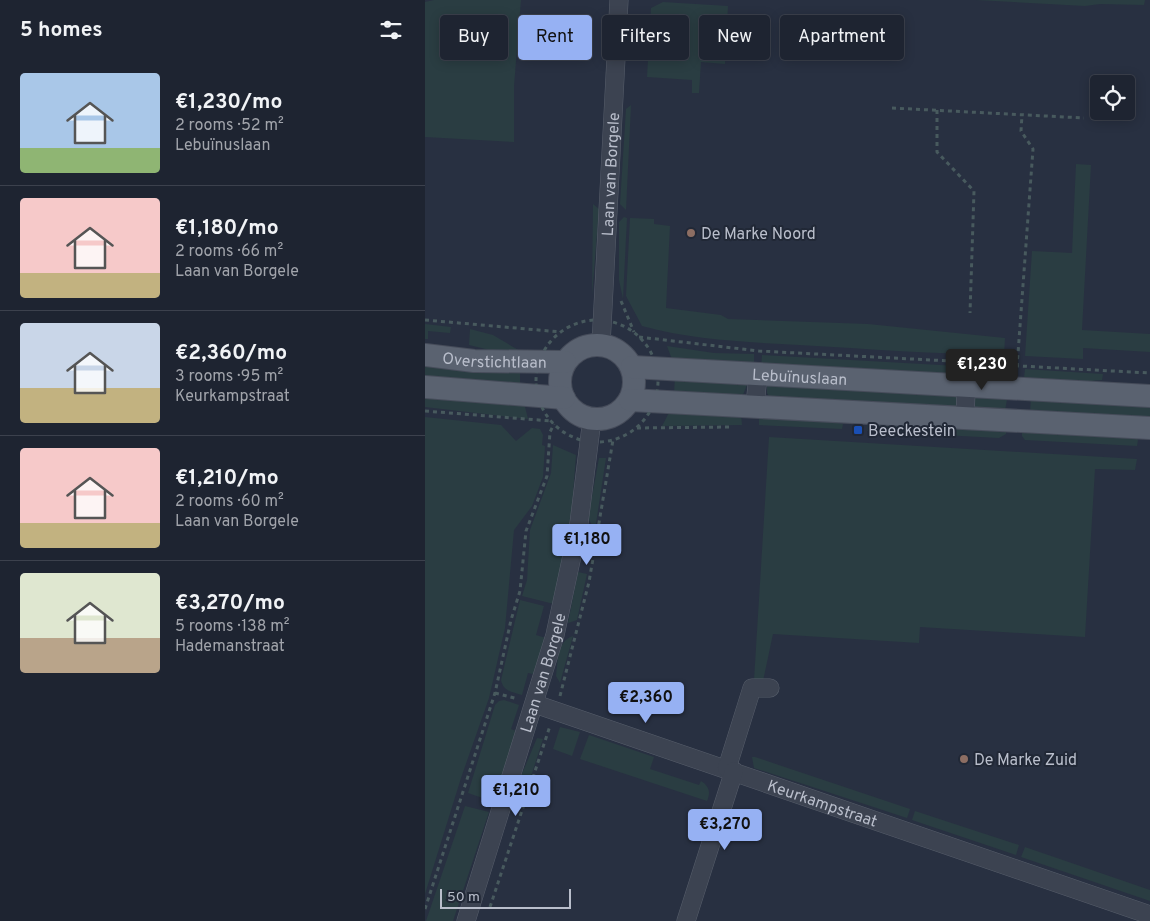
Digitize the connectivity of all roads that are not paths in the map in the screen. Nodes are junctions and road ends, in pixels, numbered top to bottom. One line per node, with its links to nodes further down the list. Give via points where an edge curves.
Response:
1 (617, 1): 2 (street, Laan van Borgele)
2 (601, 345): 4 (main road, via 577,350); 6 (main road, via 616,349)
3 (425, 355): 4 (main road, Overstichtlaan, via 475,361)
4 (565, 362): 11 (main road, via 560,376)
5 (967, 362): 8 (street)
6 (632, 367): 7 (main road, Lebuïnuslaan); 12 (main road, via 635,387)
7 (758, 375): 8 (main road, Lebuïnuslaan); 13 (street)
8 (966, 386): 10 (main road, Lebuïnuslaan); 15 (street)
9 (425, 387): 11 (main road, Overstichtlaan)
10 (1150, 396)
11 (564, 398): 14 (main road, via 575,412)
12 (630, 400): 13 (main road, Lebuïnuslaan); 14 (main road, via 614,415)
13 (755, 406): 15 (main road, Lebuïnuslaan)
14 (592, 418): 18 (street, Laan van Borgele, via 579,523 568,580)
15 (965, 418): 16 (main road, Lebuïnuslaan)
16 (1150, 428)
17 (771, 688): 19 (street, via 752,688)
18 (535, 704): 19 (street, Keurkampstraat); 21 (street, Laan van Borgele)
19 (730, 770): 20 (street, Keurkampstraat); 22 (street)
20 (1150, 915)
21 (467, 921)
22 (686, 921)

